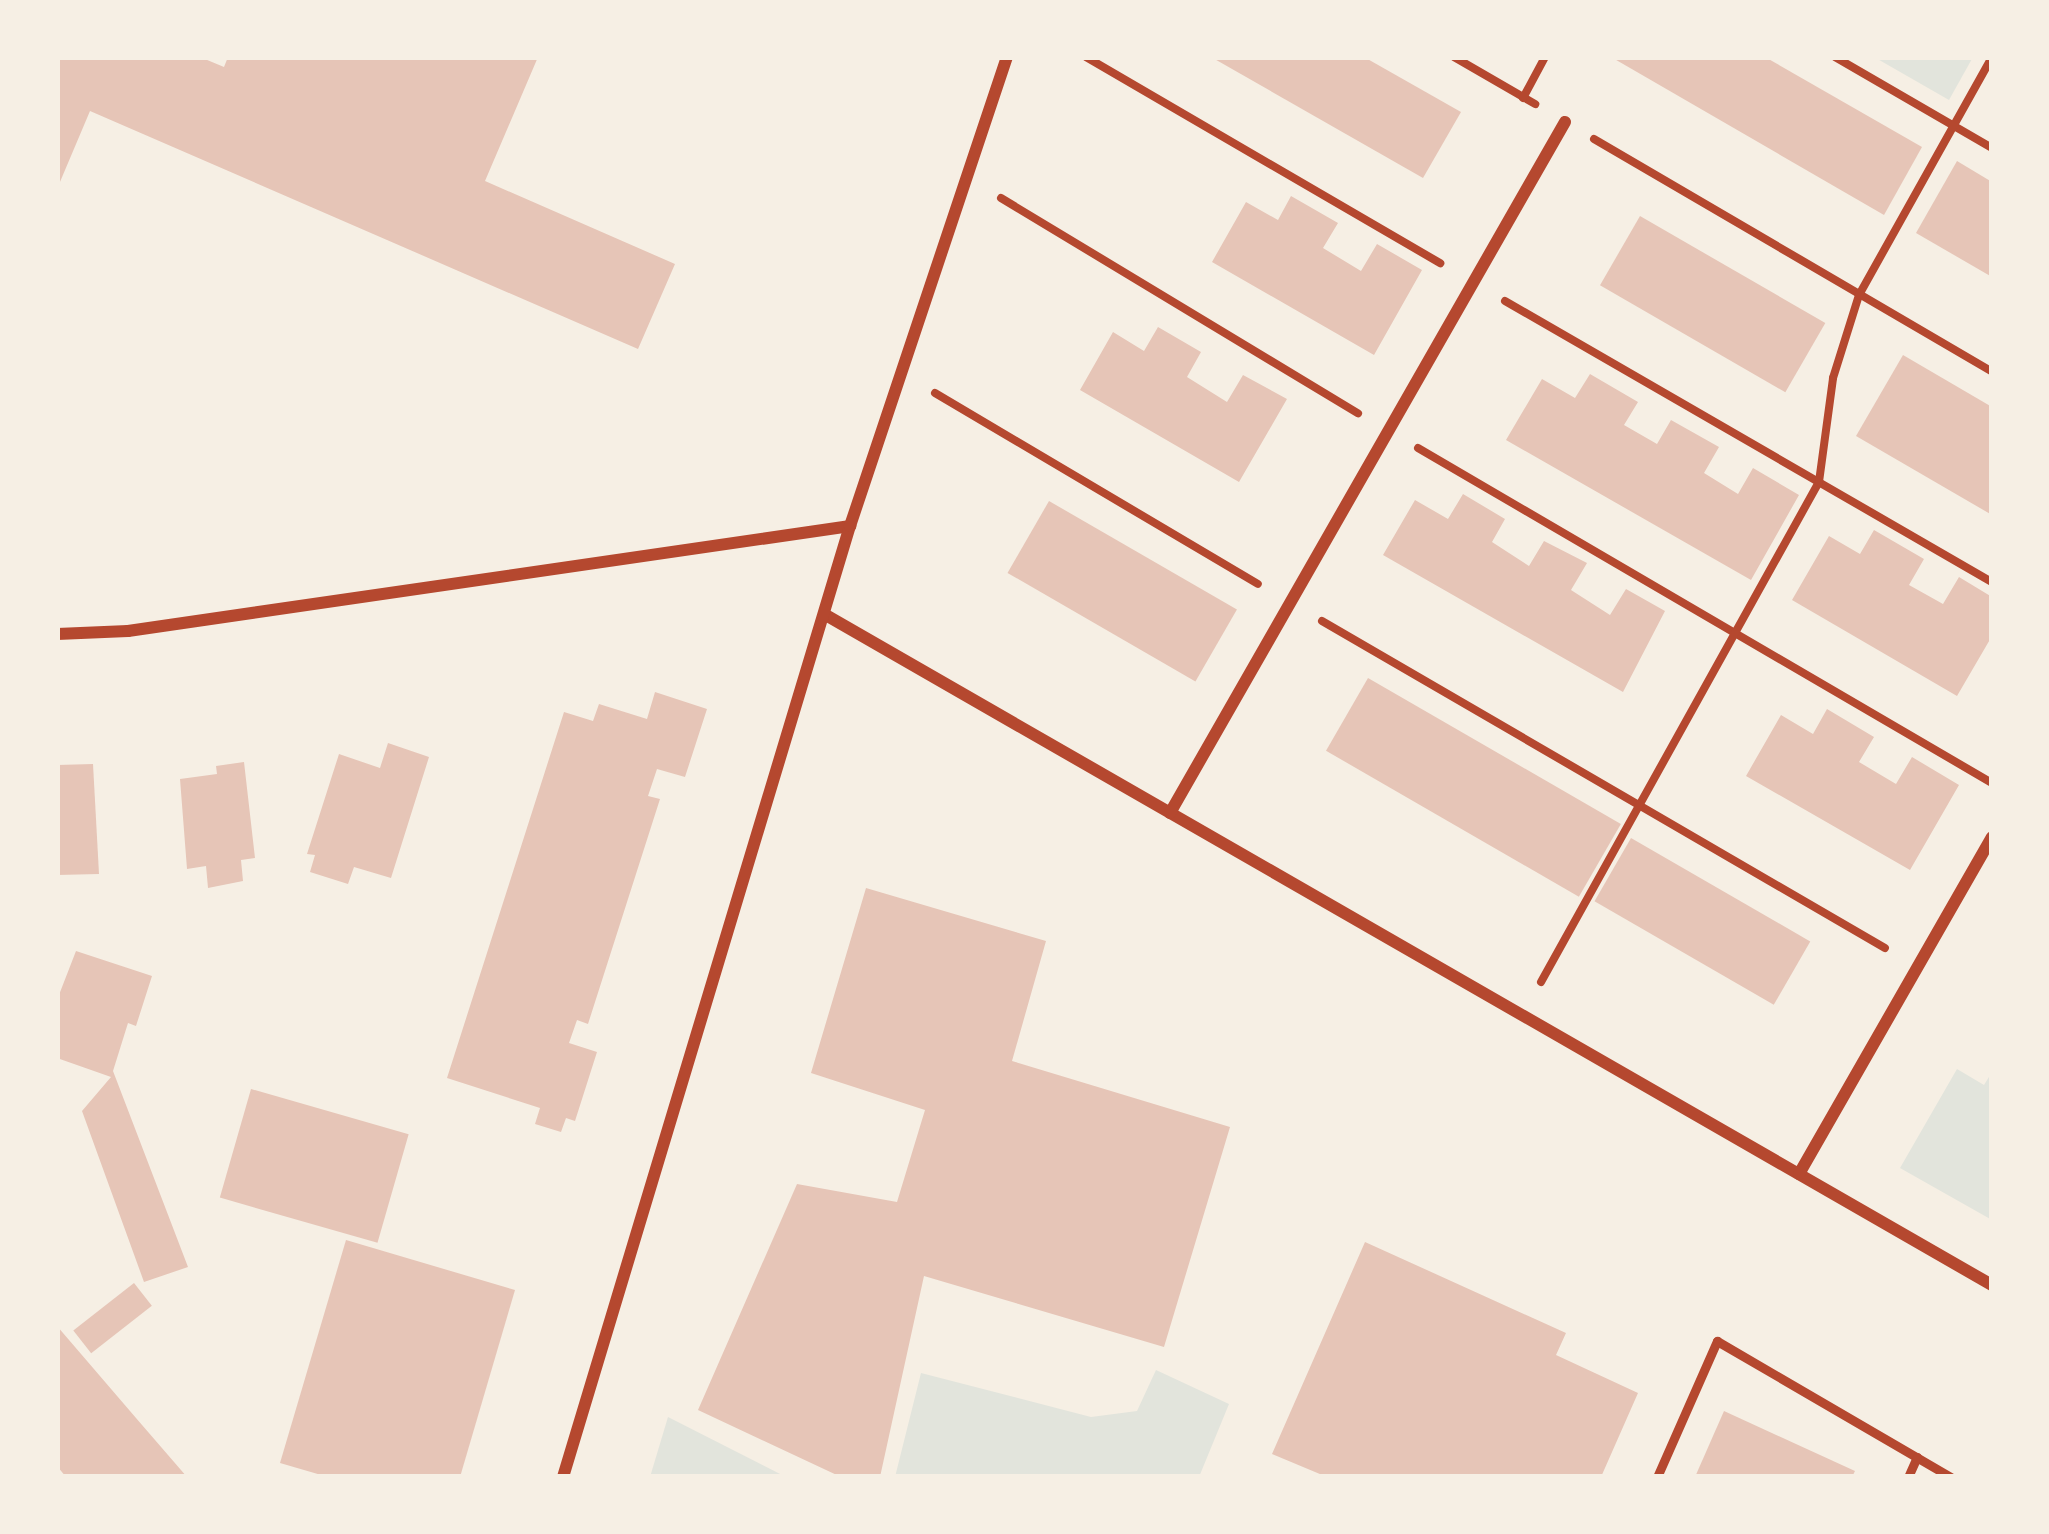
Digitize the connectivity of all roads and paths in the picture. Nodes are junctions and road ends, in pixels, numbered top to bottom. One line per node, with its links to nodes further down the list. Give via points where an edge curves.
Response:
1 (1007, 57): 11 (street)
2 (1086, 57): 12 (path)
3 (1454, 57): 7 (path)
4 (1546, 57): 7 (path)
5 (1835, 57): 9 (path)
6 (1992, 57): 9 (path)
7 (1523, 98): 8 (path)
8 (1564, 122): 12 (street); 13 (path)
9 (1953, 125): 10 (path); 13 (path)
10 (1992, 148)
11 (968, 178): 14 (street); 16 (path)
12 (1473, 283): 16 (street); 17 (path)
13 (1859, 295): 15 (path); 17 (path, via 1833,378)
14 (899, 372): 18 (street); 20 (path)
15 (1992, 372)
16 (1387, 430): 20 (street); 23 (path)
17 (1819, 482): 19 (path); 23 (path)
18 (850, 526): 21 (street); 22 (street, via 128,631)
19 (1992, 582)
20 (1290, 603): 25 (path); 26 (street)
21 (824, 614): 26 (street); 33 (street)
22 (57, 634)
23 (1733, 634): 24 (path); 25 (path)
24 (1992, 783)
25 (1639, 806): 28 (path); 29 (path)
26 (1170, 813): 29 (street)
27 (1992, 836): 28 (street)
28 (1918, 967): 30 (street)
29 (1522, 1015): 30 (street)
30 (1799, 1174): 31 (street)
31 (1992, 1285)
32 (1917, 1457): 34 (lane, via 1717,1341); 35 (lane); 36 (lane)
33 (563, 1477)
34 (1657, 1477)
35 (1908, 1477)
36 (1951, 1477)

